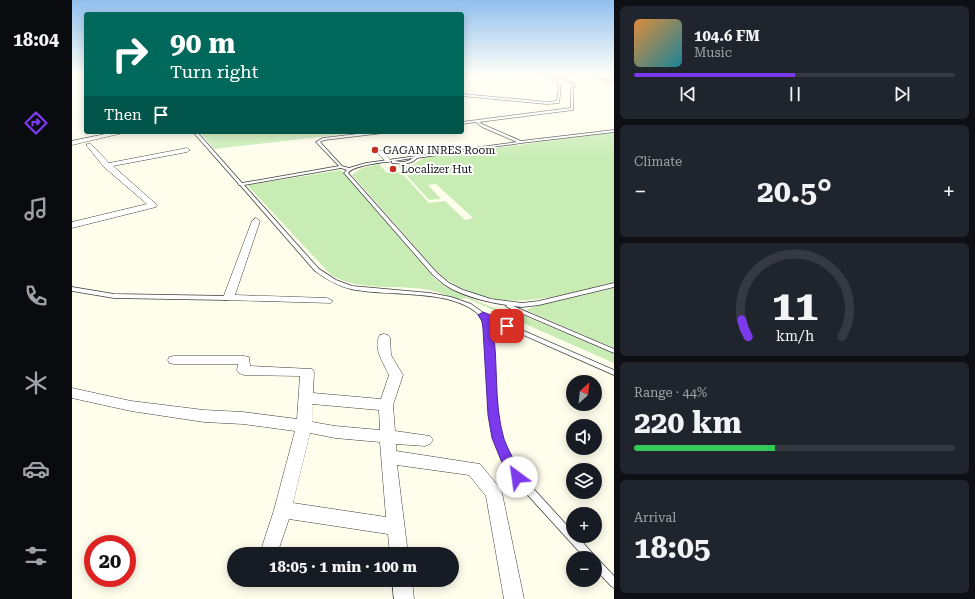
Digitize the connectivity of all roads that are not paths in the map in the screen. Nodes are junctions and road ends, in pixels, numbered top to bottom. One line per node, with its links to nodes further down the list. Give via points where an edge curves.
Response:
1 (538, 103): 2 (lane)
2 (553, 103)
3 (572, 103): 4 (lane, via 572,109)
4 (479, 121): 5 (lane); 10 (lane, via 483,126)
5 (464, 123)
6 (614, 132): 10 (lane)
7 (115, 134): 11 (street)
8 (197, 134): 19 (lane)
9 (367, 134): 17 (lane, via 319,140 319,144)
10 (521, 142): 15 (lane, via 416,157 408,163)
11 (72, 143)
12 (89, 145): 16 (street)
13 (187, 150): 16 (street)
14 (380, 152): 15 (street)
15 (388, 161): 18 (lane, via 356,166)
16 (107, 165): 21 (street, via 153,205)
17 (342, 167): 18 (lane); 19 (lane)
18 (349, 170): 26 (lane, via 346,173 441,280 471,295)
19 (240, 184): 27 (lane, via 327,278 344,286 361,289 443,296 467,305)
20 (256, 221): 24 (street)
21 (72, 225)
22 (614, 285): 26 (lane, via 532,304)
23 (72, 289): 24 (lane, via 114,296)
24 (228, 298): 25 (street)
25 (327, 301)
26 (503, 304): 29 (lane)
27 (483, 315): 31 (lane); 43 (lane, via 487,320 488,329 494,415 498,438 509,466)
28 (384, 338): 34 (street, via 386,355 396,375)
29 (614, 351)
30 (174, 360): 33 (street, via 244,360 244,370 308,372)
31 (614, 374)
32 (72, 393): 35 (street, via 131,406)
33 (307, 398): 34 (street); 35 (street)
34 (386, 405): 36 (street)
35 (304, 426): 36 (street); 39 (street)
36 (388, 438): 37 (street); 38 (street)
37 (425, 440)
38 (389, 457): 40 (street); 48 (street, via 474,469 494,493)
39 (283, 510): 40 (street); 41 (street)
40 (396, 527): 42 (street)
41 (271, 547)
42 (398, 547)
43 (585, 551)
44 (602, 570): 45 (lane)
45 (614, 583)
46 (403, 587): 47 (street)
47 (404, 599)
48 (514, 599)

